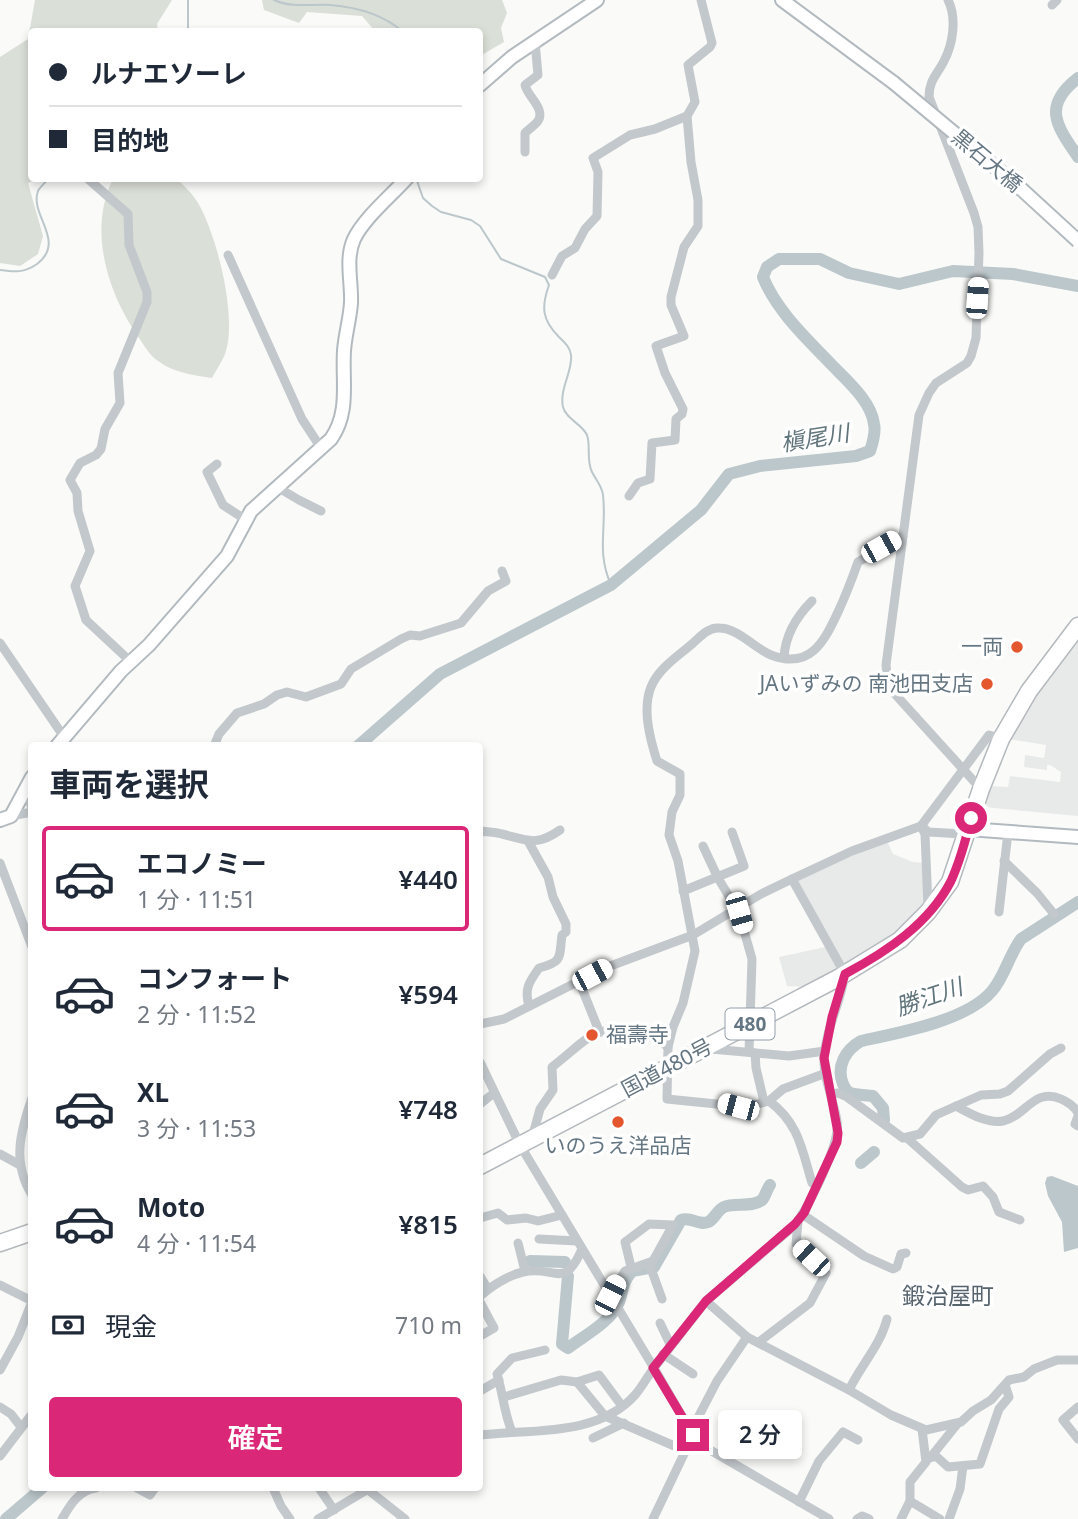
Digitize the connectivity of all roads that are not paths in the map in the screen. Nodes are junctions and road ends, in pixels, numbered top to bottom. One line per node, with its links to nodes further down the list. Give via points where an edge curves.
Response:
1 (597, 0): 5 (street)
2 (701, 0): 7 (street, via 712,43 688,65 695,102)
3 (782, 0): 11 (street, 黒石大橋, bridge, via 894,83)
4 (948, 0): 20 (street, via 954,20 949,47 932,79 929,97 978,227 976,338 967,363 936,383 919,415)
5 (535, 42): 6 (street); 8 (street, via 538,75 525,89 540,116 525,133)
6 (483, 83)
7 (687, 116): 13 (street, via 630,135 593,158 598,172 597,216 575,248 562,256); 17 (street, via 698,226 684,247 671,298 684,336 656,346 683,409 676,419 675,440 652,443 650,479 638,483)
8 (525, 152)
9 (92, 182): 26 (street, via 128,214 129,245 147,302 118,373 120,403 105,429 101,449 80,463 70,480 90,551 75,586 86,620)
10 (403, 182): 14 (street, via 363,227 350,251 344,403 340,426)
11 (1078, 241)
12 (228, 255): 14 (street, via 302,419)
13 (552, 275)
14 (321, 448): 16 (street)
15 (217, 464): 19 (street, via 206,471 223,505)
16 (277, 486): 18 (street); 19 (street)
17 (629, 496)
18 (321, 511)
19 (246, 520): 26 (street, via 227,555)
20 (903, 536): 25 (street, via 858,562 816,650); 30 (street, via 887,674 894,693)
21 (502, 571): 29 (street, via 506,581 488,591 461,623 401,639 351,669 341,684 306,697 287,692 237,713)
22 (812, 601): 25 (street, via 788,636)
23 (1078, 626): 27 (highway, 国道480号 / 480, via 1029,691)
24 (0, 643): 28 (street)
25 (784, 658): 50 (street, via 720,627 676,658 650,688 648,714 657,761 677,771 681,779 669,828)
26 (130, 662): 28 (street)
27 (1001, 739): 30 (street, via 989,735); 33 (highway, 国道480号 / 480)
28 (60, 741)
29 (216, 742)
30 (964, 771): 33 (street); 37 (street)
31 (28, 784): 32 (street)
32 (25, 789): 34 (street); 36 (street)
33 (981, 789): 38 (highway, 国道480号 / 480)
34 (28, 798)
35 (28, 811): 36 (street)
36 (5, 818)
37 (921, 825): 38 (street, via 928,832 963,834); 49 (street); 52 (street)
38 (968, 829): 42 (street); 52 (highway, 国道480号 / 480, via 950,882)
39 (560, 830): 44 (street)
40 (483, 831): 44 (street)
41 (732, 832): 48 (street, via 744,866)
42 (1008, 832): 43 (street); 46 (street)
43 (1078, 837)
44 (528, 841): 59 (street, via 566,924 559,959 539,968 528,984)
45 (703, 846): 48 (street)
46 (1004, 861): 53 (street); 54 (street)
47 (0, 863): 56 (street)
48 (718, 878): 50 (street); 51 (street)
49 (792, 879): 51 (street); 57 (street)
50 (684, 891): 55 (street)
51 (736, 908): 55 (street); 61 (street, via 753,968)
52 (929, 912): 57 (highway, 国道480号 / 480, via 893,945)
53 (999, 912)
54 (1054, 914)
55 (693, 935): 58 (street); 64 (street, via 694,963)
56 (28, 936)
57 (845, 974): 61 (highway, 国道480号 / 480); 66 (street)
58 (579, 981): 59 (street); 62 (street)
59 (529, 1006): 60 (street)
60 (483, 1023)
61 (751, 1024): 63 (highway, 国道480号 / 480); 67 (street)
62 (599, 1031): 64 (street, via 623,1029 660,1039); 80 (street, via 552,1067 552,1090)
63 (709, 1046): 67 (street); 68 (highway, 国道480号 / 480)
64 (668, 1047): 68 (street)
65 (1061, 1048): 75 (street, via 1008,1091 981,1095)
66 (825, 1051): 67 (street, via 789,1056); 70 (street)
67 (752, 1053): 74 (street)
68 (668, 1068): 74 (street, via 667,1099 738,1107); 80 (highway, 国道480号 / 480)
69 (483, 1069): 71 (street)
70 (826, 1073): 72 (street); 74 (street, via 783,1089)
71 (494, 1093): 73 (street); 80 (street)
72 (831, 1094): 79 (street, via 847,1097 899,1137); 84 (street, via 837,1142)
73 (483, 1102)
74 (767, 1102): 84 (street, via 786,1117 802,1144)
75 (956, 1106): 77 (street, via 995,1122 1013,1117 1031,1100 1045,1096 1059,1098 1076,1108); 79 (street, via 936,1115 920,1134)
76 (28, 1109): 83 (street, via 19,1143)
77 (1078, 1115): 78 (street)
78 (1078, 1126)
79 (907, 1138): 89 (street, via 962,1187 974,1190 983,1186 999,1212)
80 (526, 1142): 82 (highway, 国道480号 / 480); 86 (street)
81 (0, 1154): 83 (street)
82 (483, 1164)
83 (20, 1165): 85 (street)
84 (816, 1185): 88 (street)
85 (28, 1188)
86 (562, 1215): 87 (street, via 538,1221 508,1220 498,1213); 94 (street)
87 (483, 1217)
88 (800, 1217): 95 (street, via 893,1269); 106 (street); 113 (street, via 796,1244 826,1273 810,1303)
89 (1020, 1220)
90 (28, 1233): 92 (highway)
91 (539, 1239): 94 (street)
92 (0, 1243)
93 (518, 1243): 98 (street)
94 (580, 1245): 98 (street, via 575,1266 565,1273); 105 (street)
95 (906, 1253)
96 (650, 1266): 97 (street); 97 (street, via 673,1225 649,1224 625,1242); 104 (street)
97 (631, 1267): 105 (street, via 619,1277)
98 (525, 1271): 101 (street)
99 (483, 1281): 101 (street)
100 (0, 1285): 103 (street)
101 (488, 1289): 102 (street)
102 (483, 1293)
103 (28, 1299)
104 (662, 1299)
105 (614, 1301): 118 (street)
106 (706, 1301): 112 (street); 114 (street)
107 (483, 1308): 111 (street, via 494,1328)
108 (28, 1311): 119 (street)
109 (887, 1320): 125 (street, via 883,1335)
110 (660, 1323): 114 (street)
111 (483, 1334)
112 (747, 1337): 113 (street); 137 (street, via 717,1381)
113 (759, 1342): 125 (street)
114 (670, 1344): 116 (street)
115 (545, 1350): 121 (street, via 512,1359 497,1374)
116 (663, 1354): 118 (street); 120 (street)
117 (1078, 1360): 133 (street, via 1057,1360 1009,1380)
118 (653, 1368): 127 (street); 137 (street)
119 (0, 1370)
120 (692, 1374)
121 (499, 1380): 124 (street); 126 (street)
122 (577, 1382): 126 (street, via 561,1380); 127 (street, via 599,1375); 130 (street)
123 (1006, 1388): 145 (street, via 1009,1397 999,1409 980,1464)
124 (483, 1389)
125 (849, 1390): 135 (street)
126 (504, 1397): 136 (street)
127 (622, 1406): 130 (street)
128 (0, 1407): 134 (street)
129 (1078, 1407): 140 (street, via 1063,1420)
130 (605, 1416): 132 (street); 136 (street, via 580,1425)
131 (28, 1419): 134 (street)
132 (624, 1423): 139 (street); 142 (street)
133 (958, 1423): 135 (street); 144 (street)
134 (21, 1427): 143 (street)
135 (922, 1429): 144 (street)
136 (512, 1432): 138 (street)
137 (692, 1433): 142 (street); 152 (street, via 698,1443)
138 (483, 1435)
139 (593, 1438)
140 (1078, 1439)
141 (858, 1440): 152 (street, via 843,1432 819,1461)
142 (686, 1451): 158 (street)
143 (0, 1456)
144 (929, 1460): 145 (street, via 937,1457 948,1467); 151 (street, via 910,1482)
145 (964, 1466): 164 (street)
146 (86, 1491): 154 (street)
147 (274, 1491): 155 (street)
148 (321, 1491): 153 (street)
149 (362, 1491): 153 (street)
150 (368, 1491): 157 (street)
151 (909, 1501): 162 (street); 163 (street)
152 (799, 1502): 159 (street)
153 (334, 1510): 156 (street)
154 (62, 1519)
155 (290, 1519)
156 (318, 1519)
157 (405, 1519)
158 (653, 1519)
159 (828, 1519)
160 (858, 1519): 161 (street)
161 (869, 1519)
162 (901, 1519)
163 (940, 1519)
164 (949, 1519)

